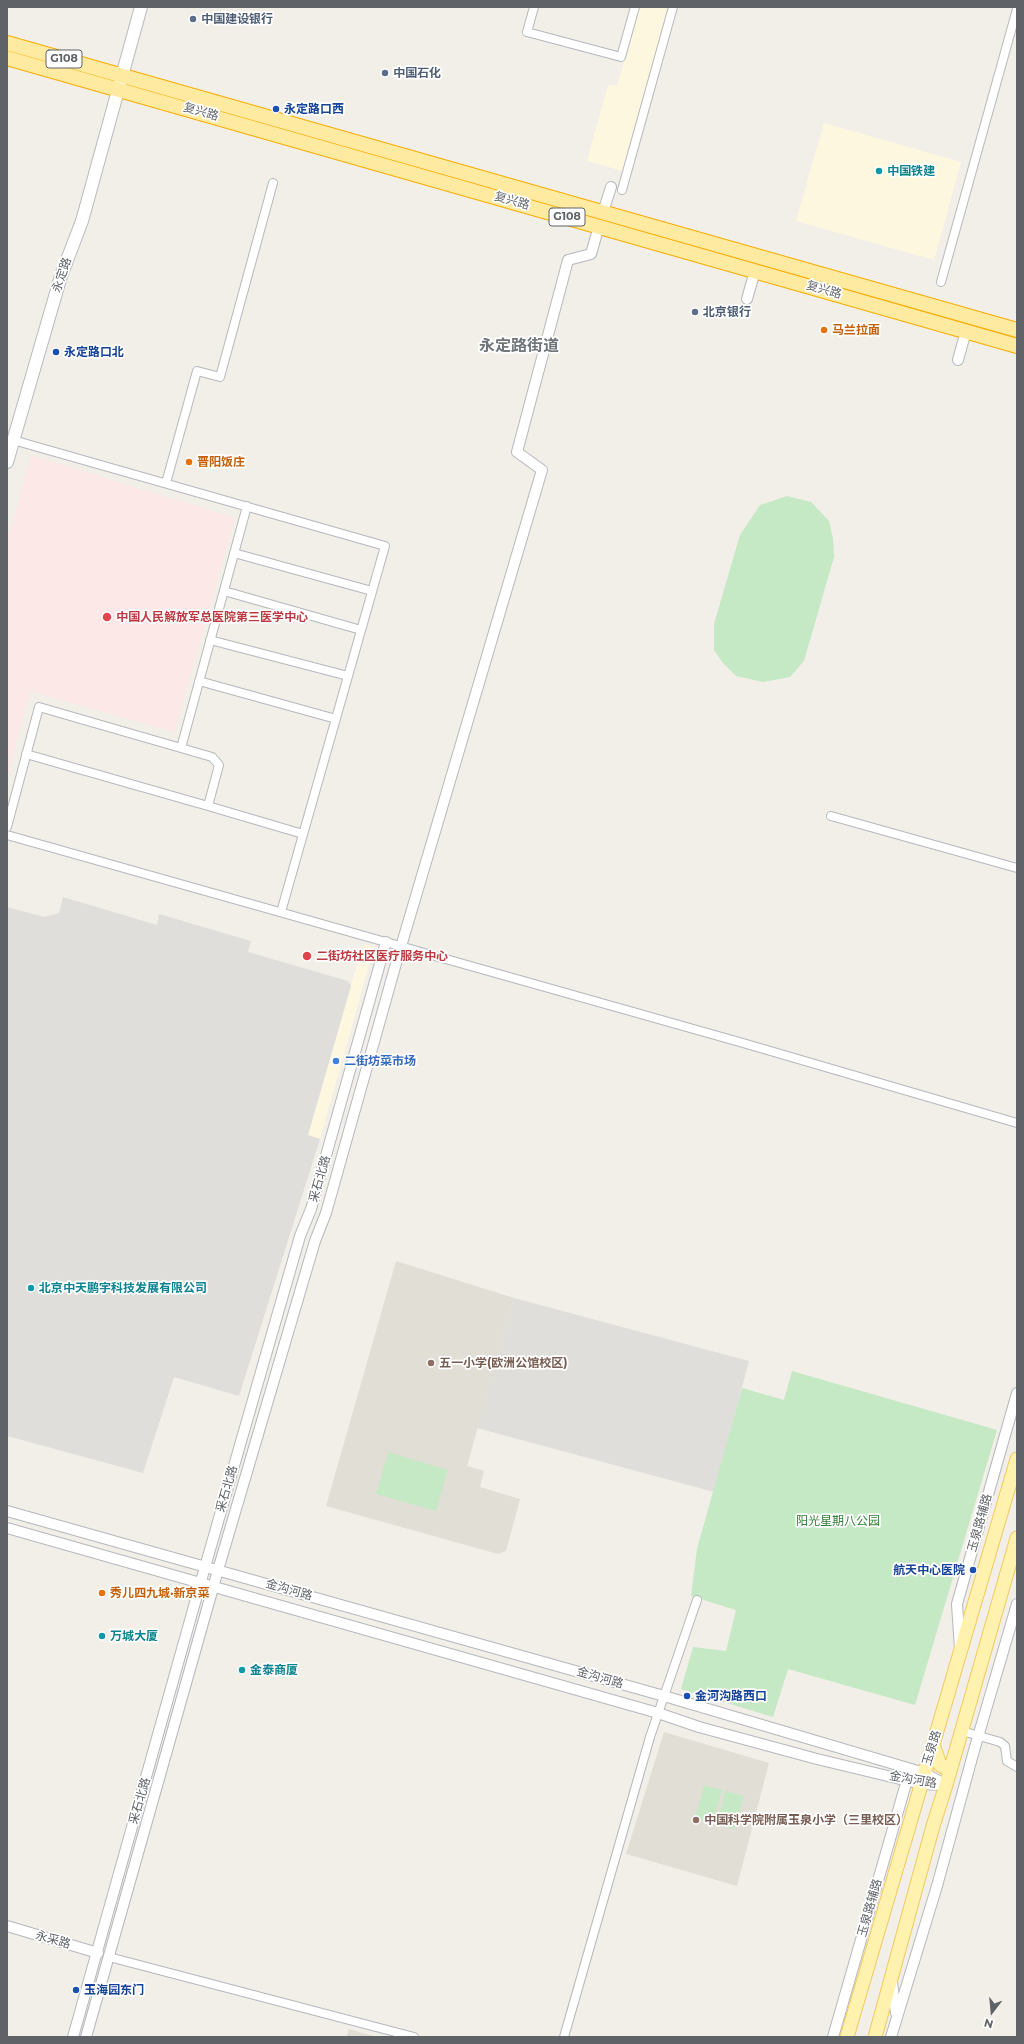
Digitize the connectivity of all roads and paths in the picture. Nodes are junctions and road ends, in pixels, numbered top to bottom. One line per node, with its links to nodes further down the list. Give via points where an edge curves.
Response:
1 (141, 7): 9 (main road, 永定路)
2 (149, 7): 9 (main road, 永定路)
3 (534, 7): 4 (street, via 527,32 621,57)
4 (635, 7)
5 (673, 7): 12 (street)
6 (1017, 9): 16 (street)
7 (7, 43): 9 (highway, 复兴路 / G108)
8 (7, 58): 9 (highway, 复兴路 / G108)
9 (123, 81): 13 (highway, 复兴路 / G108); 14 (highway, 复兴路 / G108); 22 (main road, 永定路, via 82,221 61,276)
10 (273, 183): 24 (street, via 220,377 197,371)
11 (611, 187): 13 (street)
12 (622, 190)
13 (604, 212): 18 (highway, 复兴路 / G108)
14 (599, 226): 15 (highway, 复兴路 / G108); 44 (street, 采石北路, via 591,254 568,260 517,452 542,470)
15 (755, 271): 17 (street); 19 (highway, 复兴路 / G108)
16 (941, 282)
17 (747, 299)
18 (1017, 330)
19 (966, 331): 20 (highway, 复兴路 / G108); 21 (street)
20 (1017, 346)
21 (958, 360)
22 (10, 439): 23 (main road, 永定路); 24 (street)
23 (7, 462)
24 (166, 483): 25 (street)
25 (247, 506): 26 (street); 28 (street, via 385,546)
26 (234, 553): 27 (street); 28 (street)
27 (224, 591): 29 (street); 30 (street)
28 (372, 591): 29 (street)
29 (361, 630): 31 (street)
30 (210, 640): 31 (street); 32 (street)
31 (348, 676): 33 (street)
32 (199, 681): 33 (street); 34 (street)
33 (336, 719): 39 (street)
34 (181, 748): 35 (street, via 39,707); 36 (street, via 212,757 219,765)
35 (26, 754): 36 (street); 38 (street)
36 (208, 806): 39 (street)
37 (830, 816): 41 (street)
38 (7, 827)
39 (303, 834): 42 (street)
40 (7, 835): 42 (street)
41 (1017, 868)
42 (281, 912): 43 (street)
43 (386, 942): 44 (street); 51 (street, 采石北路, via 311,1209 298,1244)
44 (401, 946): 45 (street); 52 (street, 采石北路, via 326,1213 315,1241)
45 (1017, 1123)
46 (1017, 1394): 58 (street, 玉泉路辅路, via 957,1604)
47 (1017, 1459): 58 (main road, 玉泉路)
48 (7, 1511): 51 (street, 金沟河路)
49 (7, 1528): 54 (street, 金沟河路)
50 (1017, 1538): 53 (main road, 玉泉路)
51 (205, 1566): 52 (street, 金沟河路); 54 (street, 采石北路)
52 (218, 1570): 55 (street, 采石北路); 59 (street, 金沟河路)
53 (1013, 1570): 61 (main road, 玉泉路)
54 (200, 1584): 55 (street, 金沟河路); 72 (street, 采石北路)
55 (214, 1588): 60 (street, 金沟河路); 73 (street, 采石北路)
56 (697, 1600): 59 (street)
57 (1017, 1604): 62 (street)
58 (960, 1653): 63 (main road, 玉泉路)
59 (664, 1696): 60 (street); 66 (street, 金沟河路)
60 (658, 1713): 67 (street, 金沟河路, via 795,1753); 79 (street)
61 (962, 1731): 62 (street); 64 (main road, 玉泉路)
62 (978, 1736): 65 (street, via 1000,1742 1005,1746 1006,1761); 75 (street, via 937,1886)
63 (933, 1744): 64 (main road, via 940,1765 946,1768); 66 (main road, 玉泉路)
64 (952, 1764): 68 (main road, 玉泉路)
65 (1017, 1767)
66 (922, 1779): 67 (street, 金沟河路); 68 (street, 金沟河路); 69 (main road, 玉泉路)
67 (906, 1780): 80 (street, 玉泉路辅路)
68 (946, 1785): 70 (main road, 玉泉路)
69 (907, 1831): 70 (main road, via 922,1829); 81 (main road, 玉泉路)
70 (928, 1845): 74 (main road, 玉泉路)
71 (7, 1926): 72 (street, 永采路)
72 (98, 1953): 76 (street, 采石北路)
73 (109, 1956): 77 (street, 采石北路); 78 (street)
74 (892, 1977): 75 (street); 82 (main road, 玉泉路)
75 (896, 2019): 83 (street)
76 (74, 2037)
77 (86, 2037)
78 (414, 2037)
79 (564, 2037)
80 (833, 2037)
81 (847, 2037)
82 (875, 2037)
83 (891, 2037)

